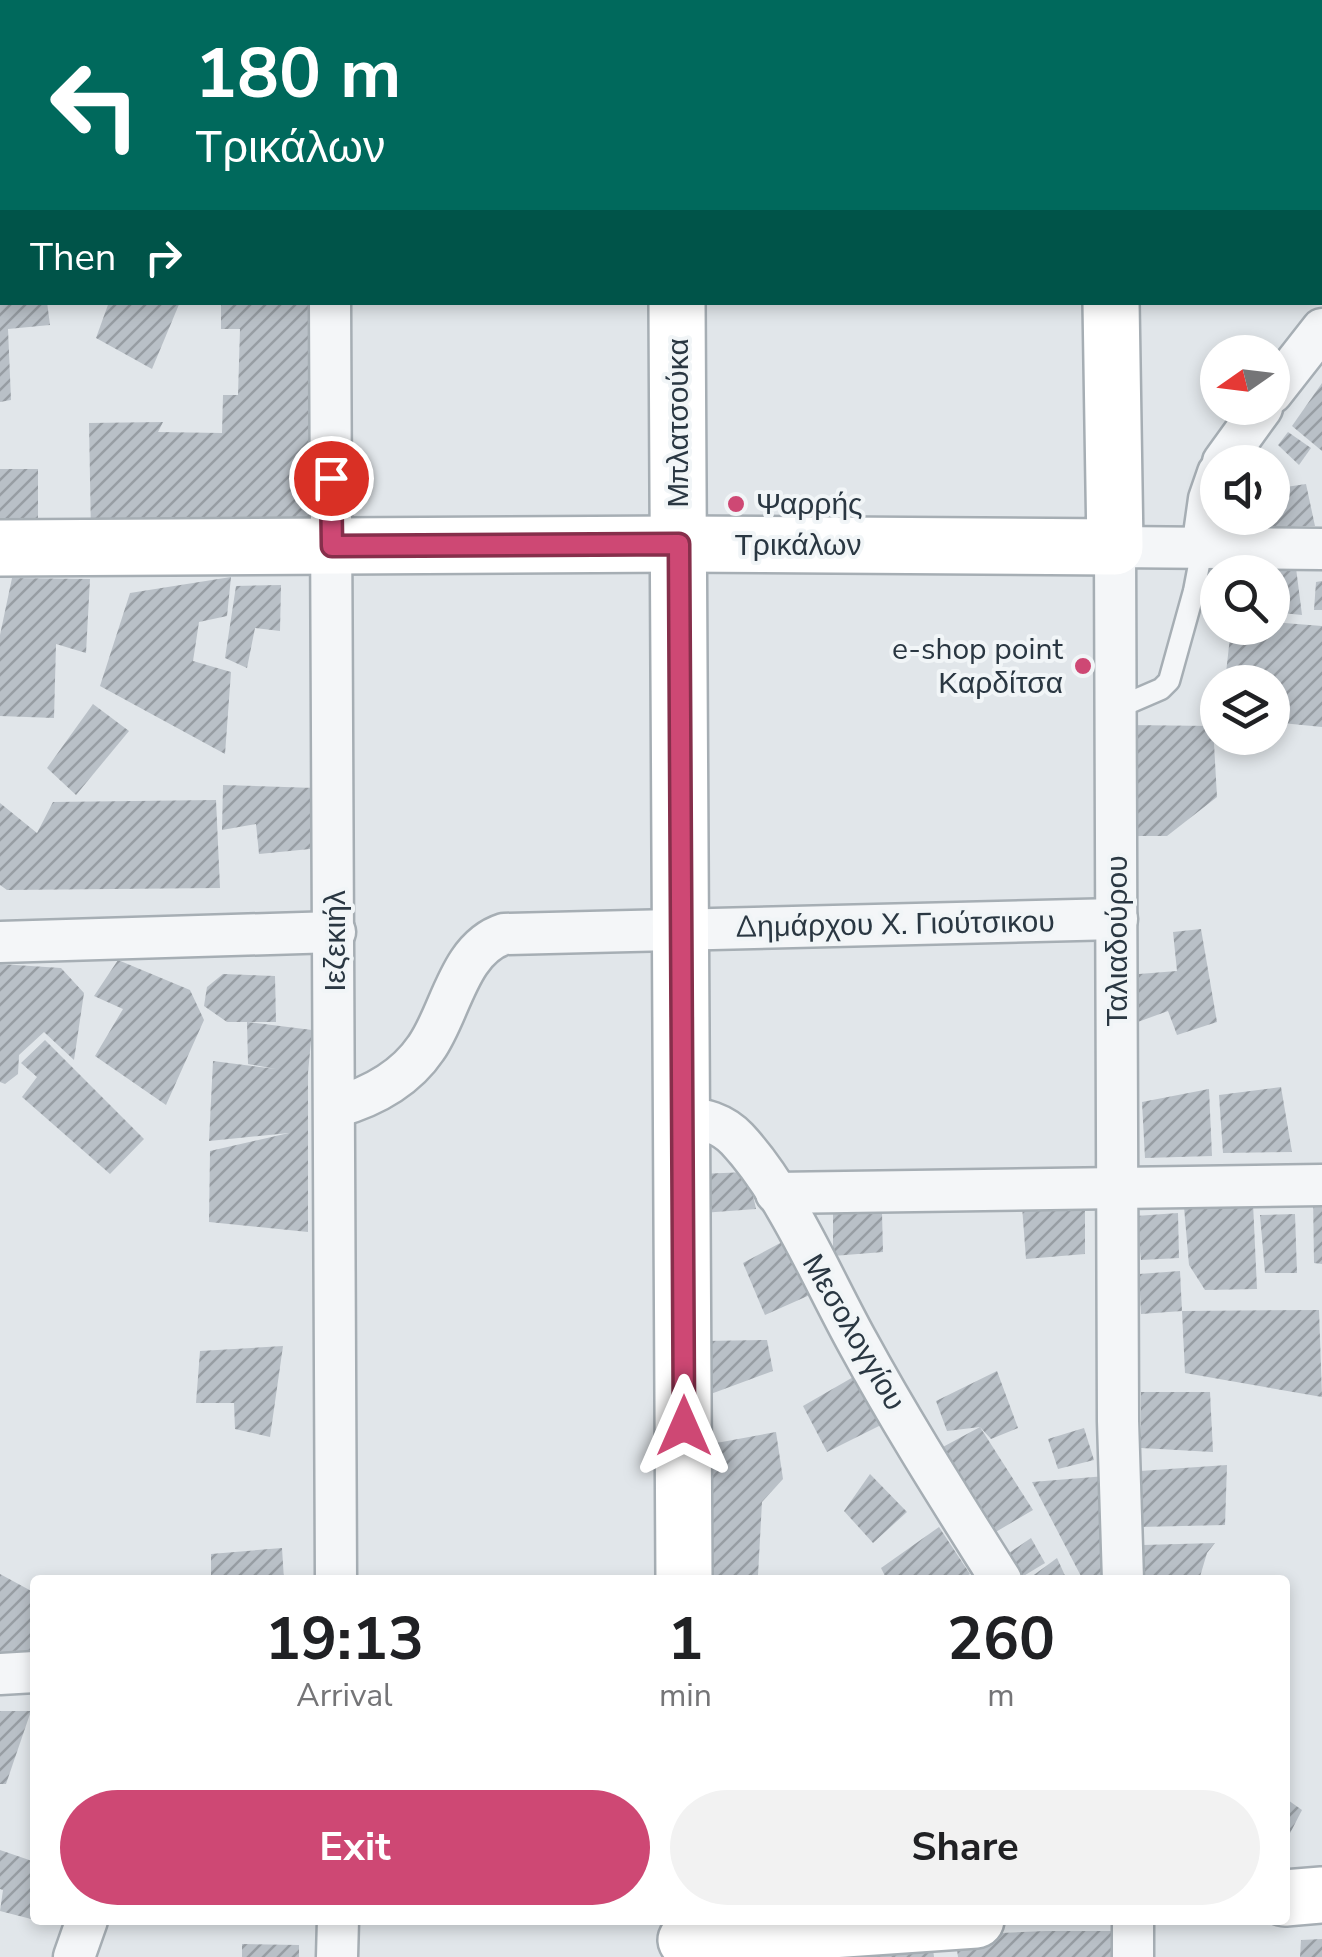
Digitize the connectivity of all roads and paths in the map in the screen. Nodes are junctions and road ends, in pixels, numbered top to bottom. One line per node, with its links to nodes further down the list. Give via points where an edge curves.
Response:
1 (330, 305): 8 (street, Ιεζεκιήλ)
2 (676, 305): 7 (main road, Μπλατσούκα)
3 (1111, 305): 10 (main road, Ταλιαδούρου)
4 (1322, 328): 5 (street)
5 (1290, 370)
6 (1204, 535): 11 (street)
7 (679, 544): 8 (main road, Τρικάλων); 10 (main road, Τρικάλων); 15 (main road, Μπλατσούκα)
8 (332, 546): 9 (main road, Τρικάλων); 16 (street, Ιεζεκιήλ)
9 (0, 548)
10 (1115, 548): 11 (street); 13 (street, Ταλιαδούρου)
11 (1202, 548): 12 (street); 13 (lane, via 1170,681)
12 (1322, 549)
13 (1117, 708): 14 (street, Ταλιαδούρου)
14 (1118, 919): 15 (street, Δημάρχου Χ. Γιούτσικου); 21 (street, Ταλιαδούρου)
15 (681, 928): 18 (street, Δημάρχου Χ. Γιούτσικου, via 494,938 472,959 418,1059 380,1090); 19 (main road, Μπλατσούκα)
16 (335, 932): 17 (street); 18 (street, Ιεζεκιήλ)
17 (0, 942)
18 (336, 1106): 23 (street, Ιεζεκιήλ)
19 (682, 1116): 22 (street, Μεσολογγίου, via 718,1124 736,1138); 24 (main road, Μπλατσούκα)
20 (1322, 1185): 21 (street)
21 (1118, 1186): 22 (street); 26 (street, Ταλιαδούρου)
22 (776, 1193): 25 (street, Μεσολογγίου, via 861,1350)
23 (336, 1575)
24 (684, 1575)
25 (997, 1575)
26 (1124, 1575)
27 (30, 1672): 28 (street)
28 (0, 1674)
29 (1322, 1895): 30 (main road)
30 (1290, 1898)
31 (84, 1925): 36 (street)
32 (338, 1925): 37 (street)
33 (900, 1925): 35 (main road)
34 (1133, 1925): 38 (street)
35 (686, 1939)
36 (74, 1957)
37 (338, 1957)
38 (1134, 1957)

